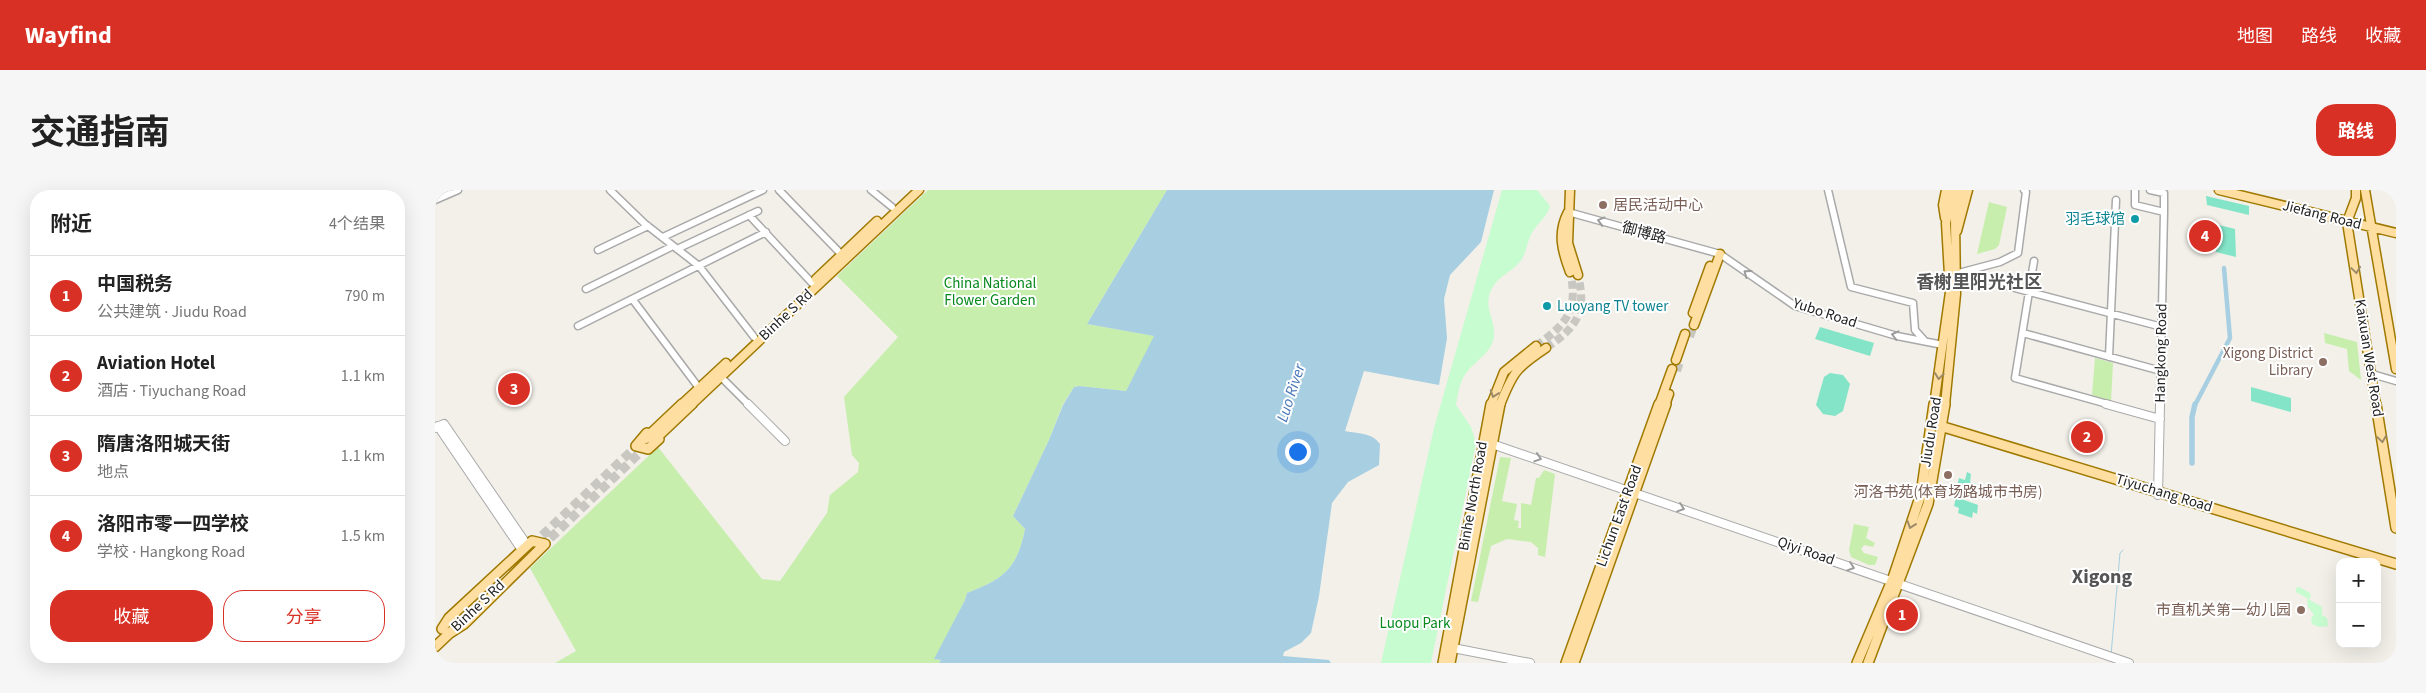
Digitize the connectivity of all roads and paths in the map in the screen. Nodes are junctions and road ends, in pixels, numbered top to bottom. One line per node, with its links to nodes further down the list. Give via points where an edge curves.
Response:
1 (457, 190): 21 (street)
2 (610, 190): 31 (street)
3 (763, 190): 35 (street)
4 (779, 190): 40 (street)
5 (871, 190): 23 (street)
6 (910, 190): 23 (main road, Binhe S Rd)
7 (919, 190): 32 (main road, Binhe S Rd)
8 (1570, 190): 25 (main road)
9 (1828, 190): 57 (street, via 1851,287 1913,303 1915,330)
10 (1946, 190): 29 (main road, via 1943,205)
11 (1953, 190): 29 (main road, Jiudu Road)
12 (1960, 190): 36 (main road, Jiudu Road)
13 (1968, 190): 36 (main road)
14 (2024, 190): 44 (street, via 2018,252 2000,262)
15 (2135, 190): 26 (street, via 2135,204)
16 (2150, 190): 26 (street, via 2164,194)
17 (2219, 190): 28 (main road, Jiefang Road)
18 (2232, 190): 28 (main road, Jiefang Road)
19 (2355, 190): 28 (main road, via 2356,198)
20 (2365, 190): 30 (main road, Kaixuan West Road)
21 (435, 200)
22 (2116, 200): 50 (street)
23 (892, 208): 32 (main road, Binhe S Rd)
24 (758, 211): 27 (street)
25 (1568, 212): 39 (street, 御博路, one-way to 25); 43 (main road, via 1568,243)
26 (2164, 212): 53 (street, Hangkong Road)
27 (749, 215): 34 (street); 37 (street)
28 (2347, 220): 30 (main road, Jiefang Road); 64 (main road, Kaixuan West Road, one-way to 64)
29 (1946, 223): 58 (main road, Jiudu Road, via 1949,292)
30 (2369, 225): 33 (main road, Jiefang Road); 62 (main road, Kaixuan West Road)
31 (647, 226): 35 (street); 38 (street)
32 (875, 227): 40 (main road, Binhe S Rd); 65 (main road, Binhe S Rd)
33 (2396, 231)
34 (766, 232): 42 (street); 45 (street)
35 (663, 238): 37 (street)
36 (1955, 238): 44 (main road, Jiudu Road)
37 (675, 247): 42 (street); 47 (street)
38 (598, 250)
39 (1718, 253): 51 (main road); 57 (street, Yubo Road, one-way to 39, via 1897,336 1795,306)
40 (841, 254): 45 (main road, Binhe S Rd)
41 (2035, 261): 48 (street)
42 (699, 266): 49 (street); 56 (street)
43 (1574, 273)
44 (1955, 274): 69 (main road, Jiudu Road)
45 (812, 283): 56 (main road, Binhe S Rd)
46 (1995, 283): 48 (street)
47 (586, 289)
48 (2029, 292): 50 (street); 54 (street)
49 (633, 300): 52 (street); 67 (street)
50 (2111, 314): 53 (street); 61 (street)
51 (1692, 324)
52 (578, 326)
53 (2161, 327): 63 (street, Hangkong Road)
54 (2023, 333): 61 (street); 68 (street, via 2015,378)
55 (1687, 336): 73 (main road, Lichun East Road)
56 (754, 337): 67 (main road, Binhe S Rd)
57 (1924, 340): 58 (street, Yubo Road)
58 (1943, 345): 69 (main road, Jiudu Road, one-way to 69)
59 (1536, 346): 72 (main road, Binhe North Road, one-way to 72, via 1504,372 1491,403)
60 (1546, 348): 72 (main road, Binhe North Road, via 1511,376)
61 (2109, 357): 63 (street)
62 (2396, 369)
63 (2161, 371): 68 (street, Hangkong Road)
64 (2373, 374): 66 (street); 75 (main road, Kaixuan West Road, one-way to 75)
65 (720, 376): 67 (main road); 71 (street)
66 (2396, 380)
67 (702, 389): 67 (main road, via 701,399 646,442 687,396)
68 (2160, 419): 74 (street, Hangkong Road)
69 (1937, 426): 74 (main road, Tiyuchang Road); 82 (main road, Jiudu Road, via 1928,504)
70 (440, 427): 76 (street)
71 (785, 441)
72 (1487, 442): 73 (street, Qiyi Road, one-way to 73); 85 (main road, Binhe North Road)
73 (1631, 491): 82 (street, Qiyi Road, one-way to 82); 89 (main road, Lichun East Road); 90 (main road, Lichun East Road)
74 (2158, 493): 77 (main road, Tiyuchang Road); 80 (main road, Tiyuchang Road)
75 (2396, 525)
76 (527, 545): 83 (main road, via 449,618); 83 (main road, via 535,540 545,544 463,624)
77 (2363, 558)
78 (517, 564): 83 (main road, Binhe S Rd)
79 (2381, 564): 81 (main road, Tiyuchang Road)
80 (2396, 564)
81 (2396, 568)
82 (1895, 582): 91 (main road, Jiudu Road); 92 (main road, Jiudu Road); 93 (street, Qiyi Road)
83 (442, 632): 84 (main road, Binhe S Rd)
84 (435, 647)
85 (1449, 647): 86 (main road, Binhe North Road); 87 (main road, Binhe North Road); 88 (street)
86 (1443, 663)
87 (1450, 663)
88 (1530, 663)
89 (1566, 663)
90 (1574, 663)
91 (1857, 663)
92 (1868, 663)
93 (2129, 663)

